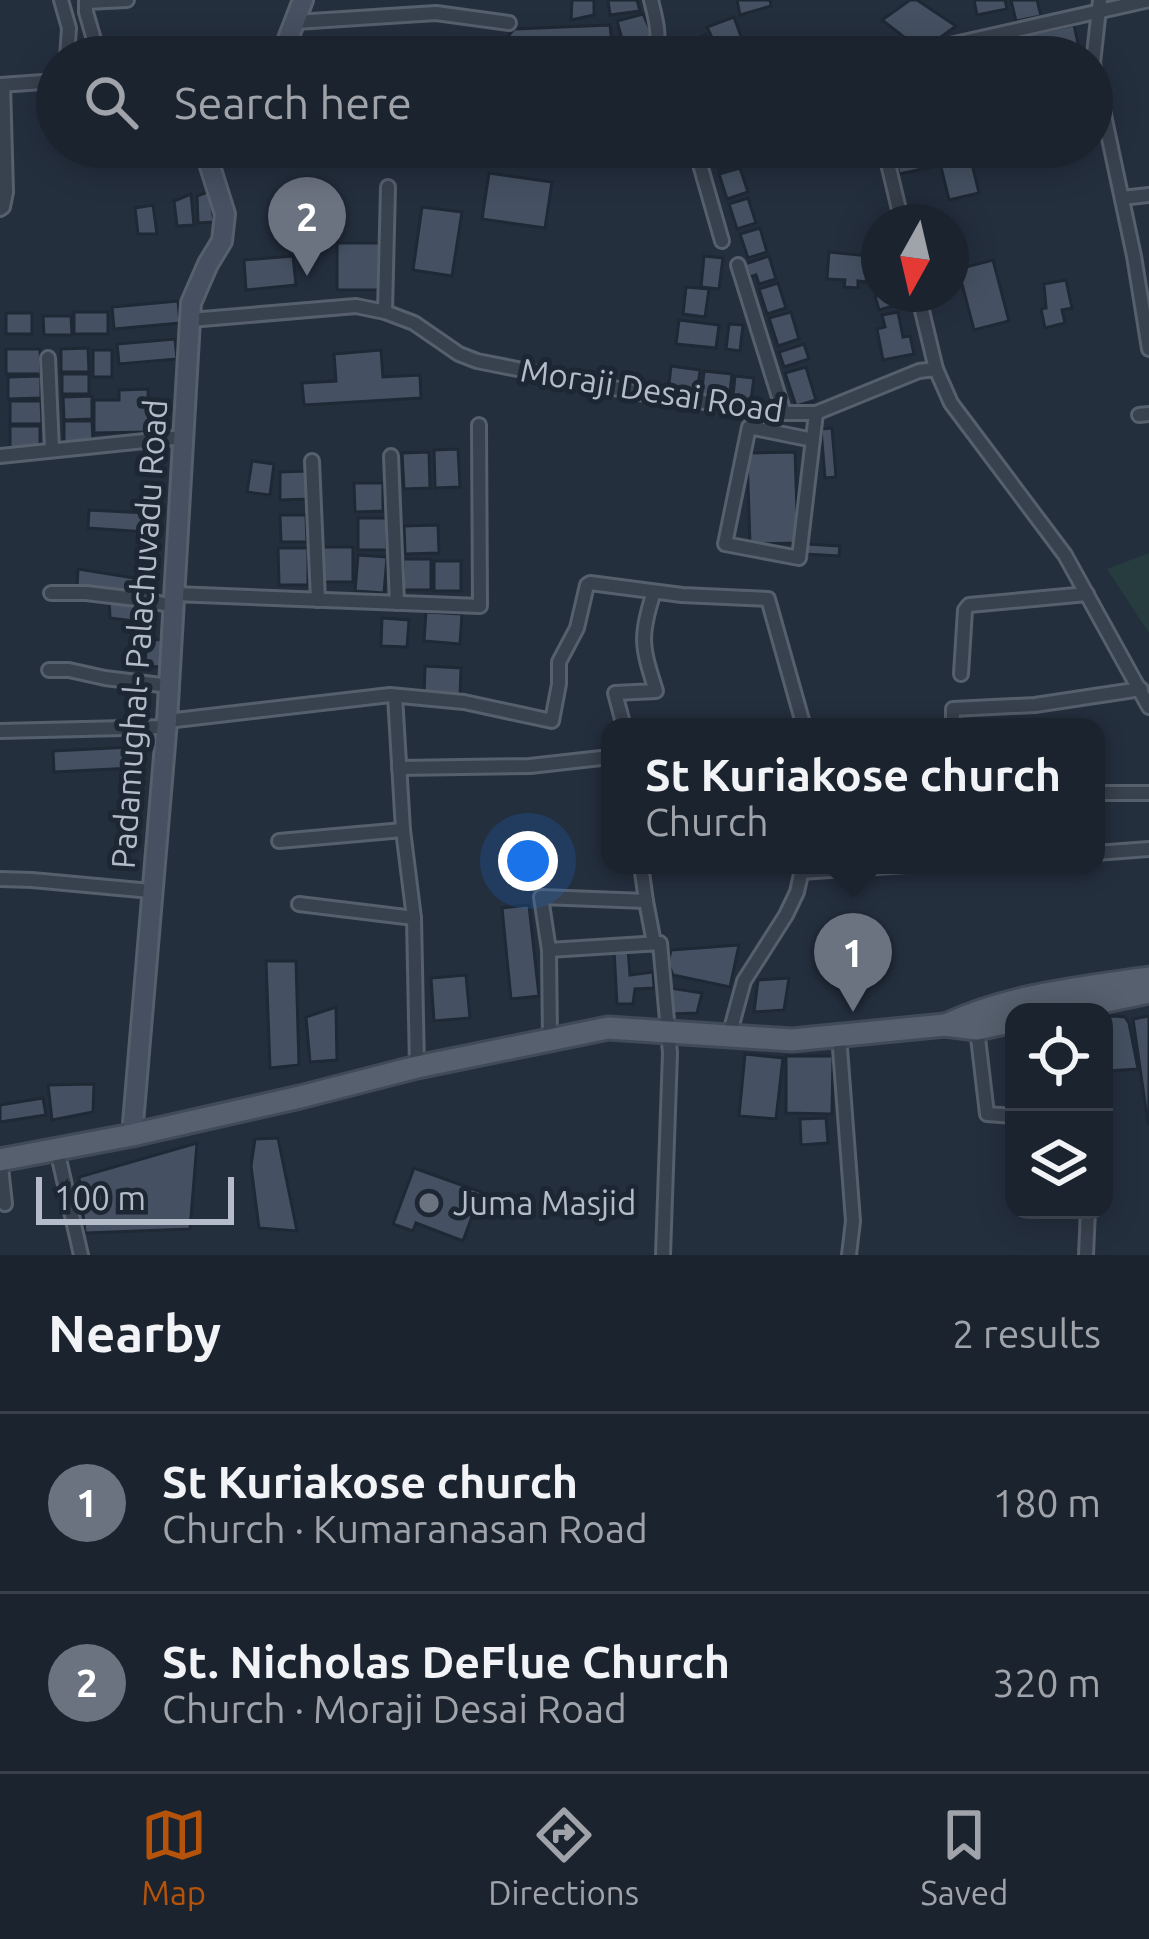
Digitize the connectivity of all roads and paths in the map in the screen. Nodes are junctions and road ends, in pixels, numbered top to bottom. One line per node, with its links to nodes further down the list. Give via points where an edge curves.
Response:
1 (61, 0): 10 (street)
2 (127, 0): 6 (street)
3 (303, 0): 8 (main road)
4 (651, 0): 13 (street)
5 (1149, 0): 7 (street)
6 (92, 1): 11 (street, via 86,12)
7 (1100, 6): 14 (street); 15 (street)
8 (296, 22): 9 (street, via 436,13); 12 (main road)
9 (509, 23)
10 (68, 36)
11 (93, 36)
12 (290, 36)
13 (658, 36)
14 (981, 36)
15 (1096, 36)
16 (36, 82): 17 (street)
17 (1, 85): 26 (street)
18 (1113, 156): 24 (street)
19 (211, 168): 33 (main road, Padamughal- Palachuvadu Road, via 225,214 222,242)
20 (701, 168): 27 (street)
21 (889, 168): 25 (street)
22 (388, 187): 31 (street)
23 (1149, 194): 24 (street)
24 (1122, 198): 29 (street)
25 (898, 204)
26 (0, 208)
27 (722, 241)
28 (1149, 254): 29 (street)
29 (1134, 256): 34 (street)
30 (738, 265): 37 (street)
31 (385, 312): 33 (street, Moraji Desai Road, via 356,306); 37 (street, Moraji Desai Road, via 477,361 639,394)
32 (922, 312): 36 (street)
33 (190, 320): 40 (main road, Padamughal- Palachuvadu Road)
34 (1149, 349)
35 (48, 358): 42 (street)
36 (936, 369): 38 (street, Moraji Desai Road); 48 (street, via 951,403)
37 (784, 412): 38 (street, Moraji Desai Road)
38 (816, 413): 41 (street)
39 (478, 424): 51 (street, via 480,606)
40 (183, 437): 42 (street); 49 (main road, Padamughal- Palachuvadu Road)
41 (813, 440): 41 (street, via 799,558 725,544 749,427)
42 (52, 450): 44 (street)
43 (391, 456): 51 (street)
44 (1, 457)
45 (312, 460): 50 (street)
46 (654, 592): 56 (street, via 588,584 560,662 552,721); 58 (street, via 642,646 656,691 615,693); 59 (street, via 768,599)
47 (51, 593): 49 (street)
48 (1087, 594): 53 (street, via 969,605); 55 (street)
49 (174, 600): 50 (street); 54 (main road, Padamughal- Palachuvadu Road)
50 (318, 600): 51 (street)
51 (397, 603)
52 (49, 670): 54 (street)
53 (962, 674)
54 (169, 686): 61 (main road, Padamughal- Palachuvadu Road)
55 (1142, 689): 57 (street); 60 (street, via 953,709)
56 (395, 696): 61 (street); 64 (street)
57 (1149, 707)
58 (622, 718)
59 (801, 718)
60 (953, 718)
61 (166, 724): 62 (street); 74 (main road, Padamughal- Palachuvadu Road)
62 (0, 731)
63 (601, 758): 64 (street)
64 (399, 768): 67 (street)
65 (1149, 793): 66 (street)
66 (1105, 794)
67 (403, 830): 68 (street); 77 (street)
68 (279, 841)
69 (1149, 849): 70 (street)
70 (1105, 852)
71 (642, 874): 75 (street)
72 (800, 874): 90 (street, via 786,915 745,981)
73 (0, 880): 74 (street)
74 (151, 891): 94 (main road, Padamughal- Palachuvadu Road)
75 (646, 901): 78 (street); 79 (street, via 541,897)
76 (298, 904): 77 (street)
77 (414, 918): 92 (street)
78 (654, 944): 79 (street); 88 (street, via 660,943)
79 (549, 950): 91 (street)
80 (1149, 978): 82 (main road)
81 (1149, 992): 83 (main road)
82 (1063, 1003)
83 (1070, 1003)
84 (1005, 1008): 86 (main road)
85 (1005, 1023): 87 (main road)
86 (945, 1025): 87 (main road); 89 (main road)
87 (977, 1029): 93 (street, via 987,1114)
88 (668, 1033): 90 (main road); 91 (main road, via 608,1028); 100 (street)
89 (839, 1035): 90 (main road); 101 (street)
90 (729, 1036)
91 (550, 1039): 92 (main road)
92 (417, 1067): 94 (main road)
93 (1005, 1115)
94 (132, 1135): 95 (main road)
95 (57, 1150): 96 (main road); 99 (street)
96 (0, 1159): 97 (street)
97 (5, 1204)
98 (1088, 1219): 102 (street)
99 (81, 1255)
100 (663, 1255)
101 (849, 1255)
102 (1086, 1255)

